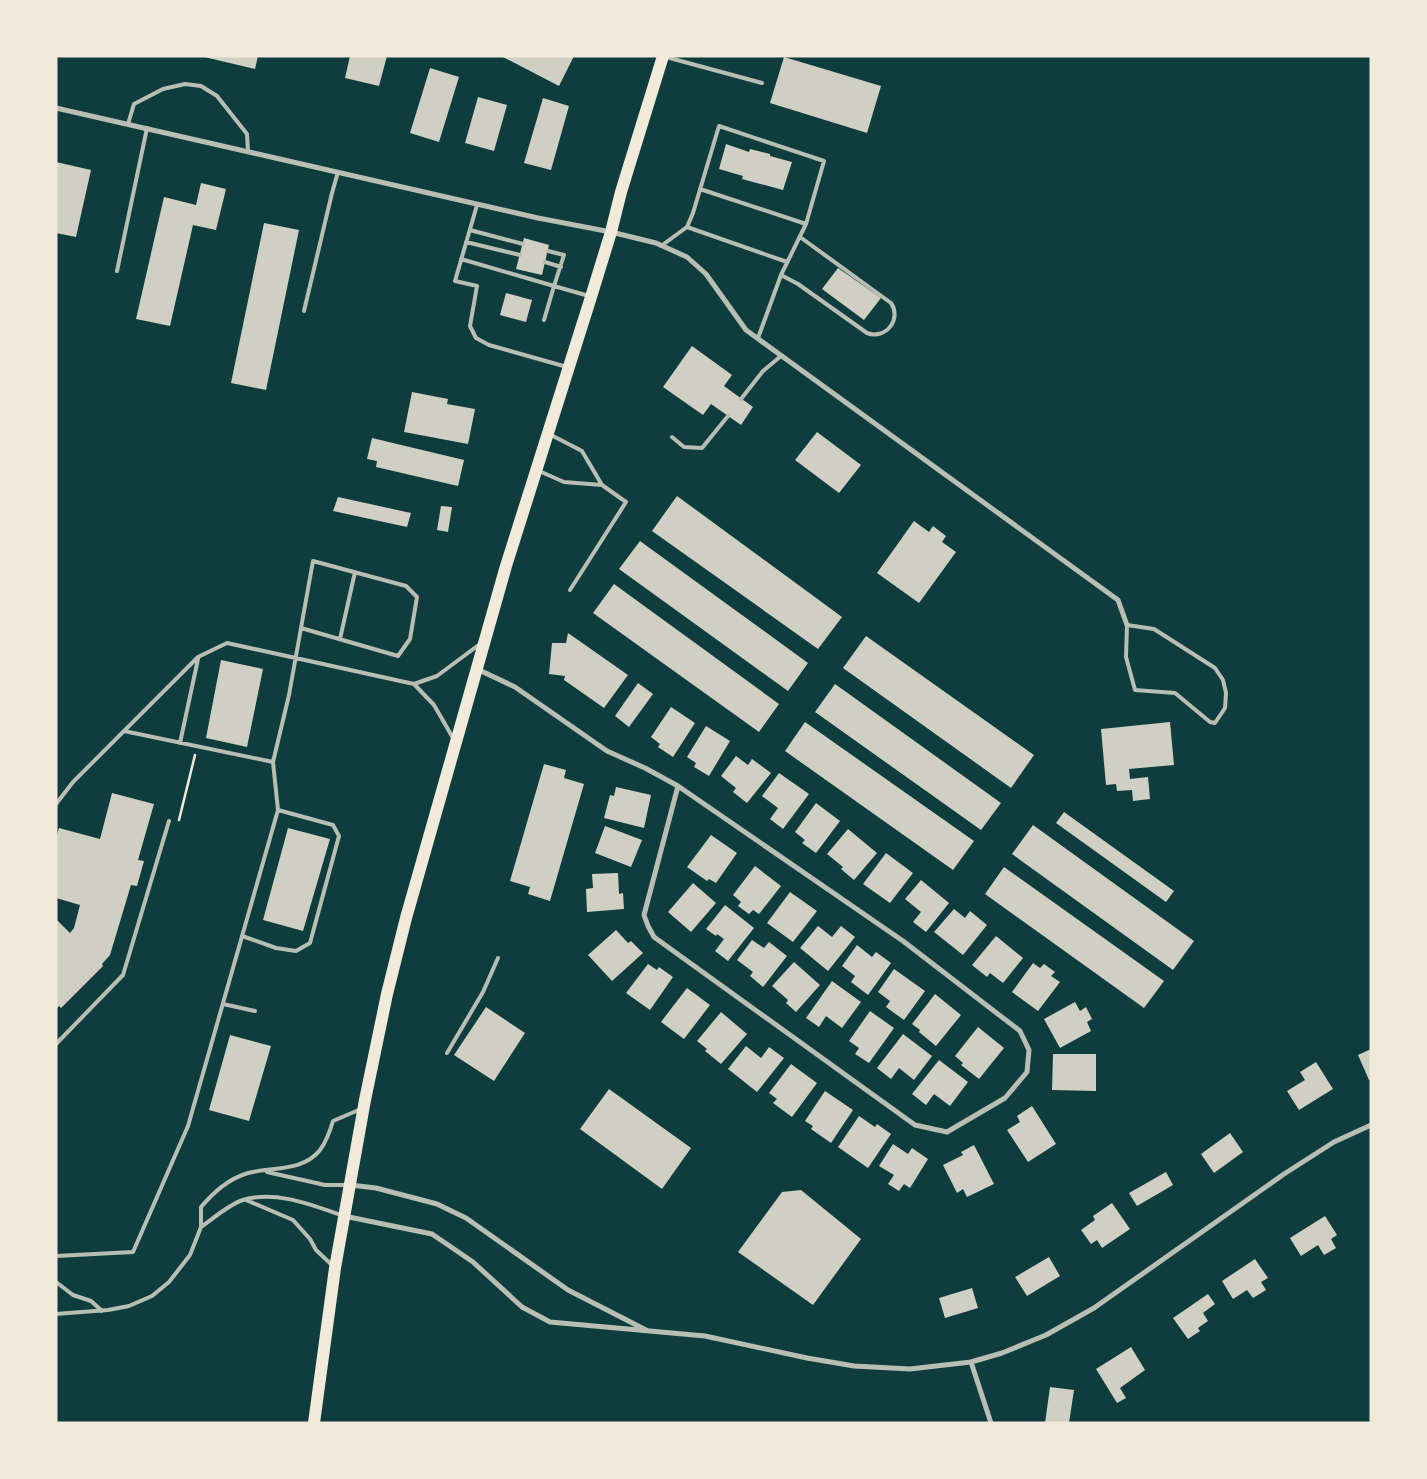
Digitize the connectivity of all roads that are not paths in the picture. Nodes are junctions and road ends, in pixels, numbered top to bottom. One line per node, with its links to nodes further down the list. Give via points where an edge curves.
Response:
1 (663, 56): 2 (lane); 13 (main road)
2 (762, 83)
3 (56, 108): 4 (street)
4 (128, 124): 5 (street); 6 (lane, via 134,104 163,89 185,84 201,86 217,96 247,134)
5 (147, 128): 6 (street); 24 (lane)
6 (248, 151): 7 (street)
7 (338, 172): 9 (street); 28 (lane)
8 (700, 189): 10 (lane); 10 (lane, via 719,126 824,161); 11 (lane)
9 (477, 205): 12 (lane); 13 (street)
10 (806, 224): 14 (lane)
11 (687, 227): 17 (lane); 22 (lane)
12 (470, 230): 15 (lane); 16 (lane)
13 (611, 232): 17 (street); 27 (main road)
14 (800, 237): 22 (lane); 25 (lane, via 891,303 893,320 883,333 867,333)
15 (466, 242): 19 (lane); 20 (lane)
16 (523, 244)
17 (662, 246): 30 (street, via 687,257 706,274 746,330)
18 (548, 251): 23 (lane, via 564,255)
19 (520, 255)
20 (461, 259): 26 (lane); 32 (lane, via 455,281 477,286 470,326 476,338 488,345)
21 (545, 262): 23 (lane)
22 (787, 262): 25 (lane)
23 (561, 267): 26 (lane)
24 (117, 271)
25 (780, 275): 30 (lane)
26 (554, 286): 27 (lane); 29 (lane)
27 (591, 297): 32 (main road)
28 (304, 311)
29 (544, 320)
30 (758, 338): 31 (street)
31 (781, 356): 33 (lane, via 763,371); 41 (street, via 1118,600)
32 (569, 368): 35 (main road)
33 (741, 399)
34 (728, 416): 36 (lane, via 702,448 684,447)
35 (549, 434): 37 (main road); 38 (lane, via 582,451)
36 (672, 437)
37 (537, 470): 38 (lane, via 564,482); 44 (main road)
38 (602, 484): 40 (lane, via 626,502)
39 (355, 572): 42 (lane, via 313,561); 43 (lane); 43 (lane, via 406,586 416,598 410,638 398,656)
40 (570, 590)
41 (1127, 625): 41 (lane, via 1126,657 1135,690 1175,693 1215,723 1225,708 1226,693 1215,668 1154,629)
42 (300, 628): 43 (lane); 46 (lane)
43 (340, 639)
44 (485, 641): 47 (main road); 48 (lane, via 437,676)
45 (198, 658): 46 (lane, via 227,644); 49 (lane); 51 (lane)
46 (295, 659): 48 (lane); 52 (lane)
47 (476, 669): 50 (main road); 53 (street, via 515,686 608,751)
48 (414, 684): 50 (lane, via 427,695)
49 (124, 731): 51 (lane); 54 (lane, via 73,782)
50 (456, 742): 63 (main road, via 406,918)
51 (180, 743): 52 (lane)
52 (274, 762): 55 (lane)
53 (678, 786): 53 (street, via 903,941 1020,1031 1029,1050 1027,1072 1005,1098 947,1132 916,1125 654,937 644,914)
54 (56, 804)
55 (278, 810): 57 (lane); 57 (lane, via 333,825 339,836 310,943 296,952)
56 (169, 821): 61 (lane, via 123,975)
57 (242, 936): 59 (lane)
58 (498, 958): 62 (lane, via 483,992)
59 (223, 1004): 60 (lane); 70 (lane, via 188,1126 133,1252)
60 (255, 1011)
61 (56, 1044)
62 (447, 1053)
63 (363, 1109): 65 (lane, via 333,1121 320,1150 310,1159); 66 (main road)
64 (1371, 1125): 76 (street, via 1334,1142 1284,1174 1094,1308 1046,1335)
65 (265, 1171): 66 (lane, via 325,1185); 69 (lane, via 248,1173 220,1186 202,1207)
66 (350, 1185): 68 (main road); 75 (street, via 376,1188 437,1204 466,1218 568,1290)
67 (246, 1200): 68 (lane, via 273,1197 314,1205); 69 (lane); 71 (lane, via 293,1220)
68 (344, 1216): 71 (main road); 75 (street, via 432,1234 473,1262 522,1307 550,1322)
69 (201, 1227): 73 (lane, via 190,1255 169,1282 141,1301)
70 (56, 1256)
71 (335, 1268): 77 (main road)
72 (56, 1282): 73 (lane)
73 (102, 1311): 74 (lane)
74 (56, 1314)
75 (651, 1332): 76 (street, via 705,1336 854,1366 910,1369)
76 (971, 1362): 78 (street)
77 (314, 1423)
78 (991, 1423)

